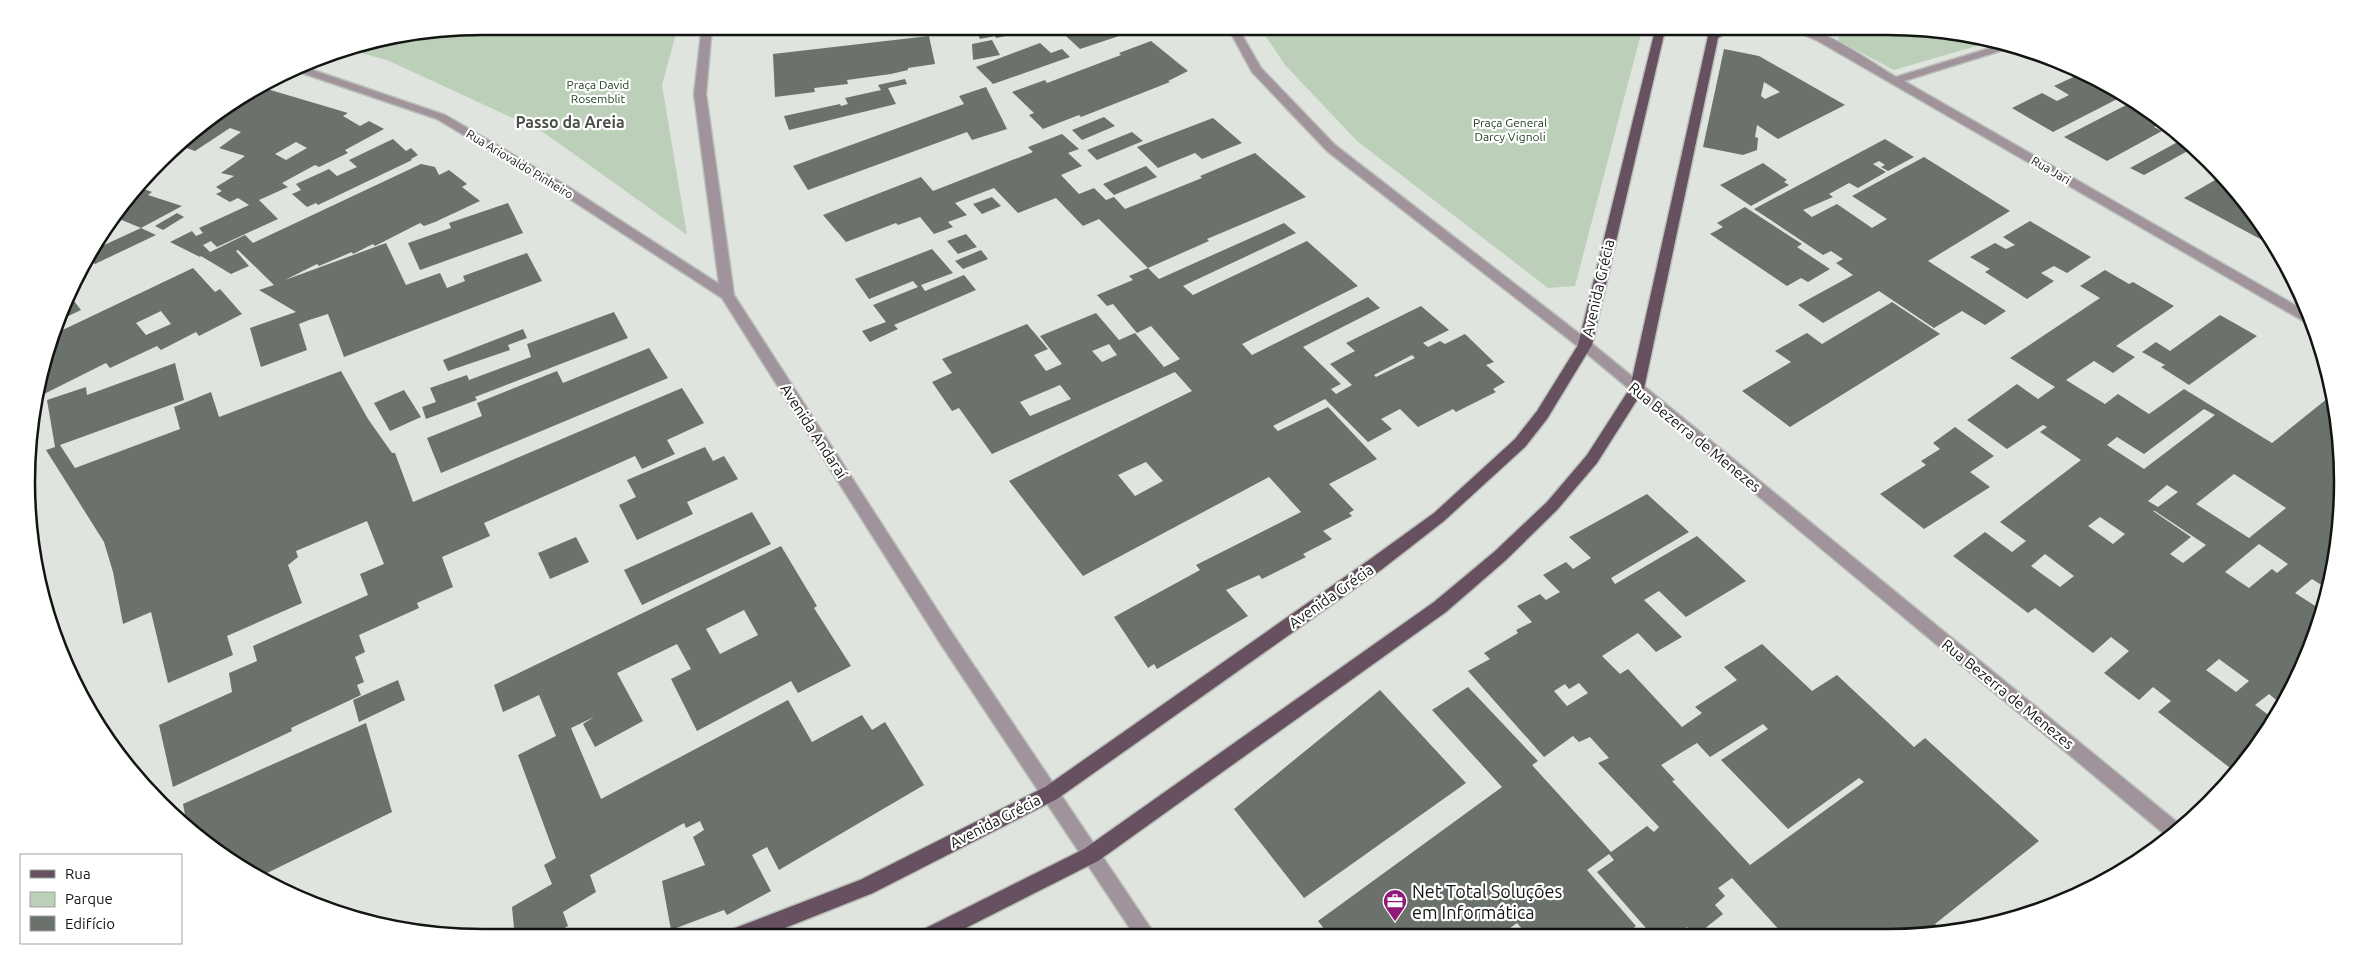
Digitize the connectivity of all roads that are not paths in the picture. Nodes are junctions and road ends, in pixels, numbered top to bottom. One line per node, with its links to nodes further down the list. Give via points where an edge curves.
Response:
1 (706, 35): 9 (street, Avenida Andaraí, via 700,94)
2 (1237, 35): 11 (street, Rua Bezerra de Menezes, via 1256,70 1331,148)
3 (1659, 35): 11 (main road, Avenida Grécia)
4 (1715, 35): 12 (main road)
5 (1812, 35): 8 (street, Rua Jari)
6 (1998, 49): 8 (street)
7 (307, 71): 9 (street, Rua Ariovaldo Pinheiro, via 442,117 563,189)
8 (1896, 80): 10 (street, Rua Jari)
9 (727, 294): 13 (street, Avenida Andaraí, via 943,632)
10 (2301, 314)
11 (1584, 345): 12 (street, Rua Bezerra de Menezes); 13 (main road, Avenida Grécia, via 1542,415 1520,443 1439,517)
12 (1637, 389): 14 (street, Rua Bezerra de Menezes); 15 (main road, via 1592,459 1552,506 1500,556 1440,607)
13 (1051, 793): 15 (street, Avenida Andaraí); 16 (main road, Avenida Grécia, via 866,888)
14 (2171, 827)
15 (1091, 855): 17 (main road); 18 (street)
16 (758, 929)
17 (943, 929)
18 (1141, 929)

